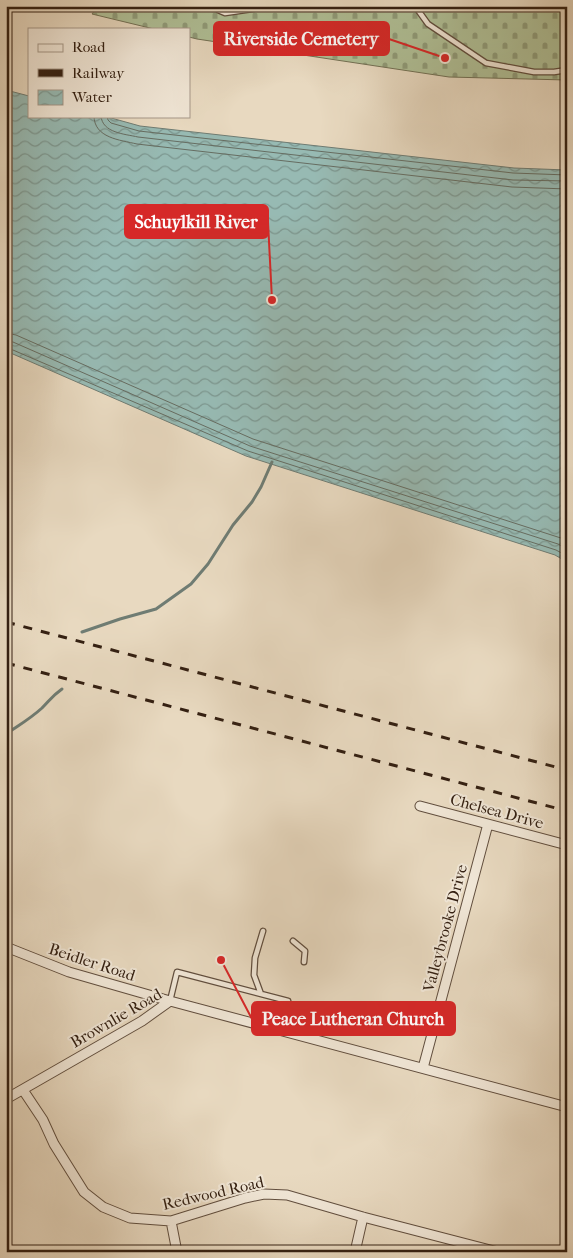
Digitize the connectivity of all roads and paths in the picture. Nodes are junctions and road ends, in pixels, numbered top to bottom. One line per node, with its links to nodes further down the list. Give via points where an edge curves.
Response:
1 (199, 6): 4 (lane)
2 (272, 6): 4 (lane, via 225,12)
3 (415, 6): 5 (lane, via 428,24 486,63 534,72)
4 (216, 7)
5 (567, 70)
6 (420, 806): 7 (street, Chelsea Drive)
7 (488, 824): 8 (street, Chelsea Drive); 16 (street, Valleybrooke Drive)
8 (567, 845)
9 (263, 931): 13 (lane, via 254,975)
10 (293, 941): 12 (lane, via 306,951)
11 (6, 947): 14 (street, Beidler Road, via 69,972)
12 (304, 962)
13 (261, 994): 14 (lane, via 177,972); 15 (lane)
14 (170, 1001): 16 (street, Brownlie Road); 17 (street, Brownlie Road)
15 (288, 1001)
16 (423, 1068): 19 (street, Brownlie Road)
17 (23, 1090): 18 (street, Brownlie Road); 21 (street, Redwood Road, via 84,1192 103,1207 130,1218)
18 (6, 1099)
19 (567, 1108)
20 (364, 1217): 21 (street, Redwood Road, via 288,1195 264,1194); 23 (street); 24 (street, Redwood Road)
21 (171, 1221): 22 (street)
22 (176, 1252)
23 (356, 1252)
24 (498, 1252)

